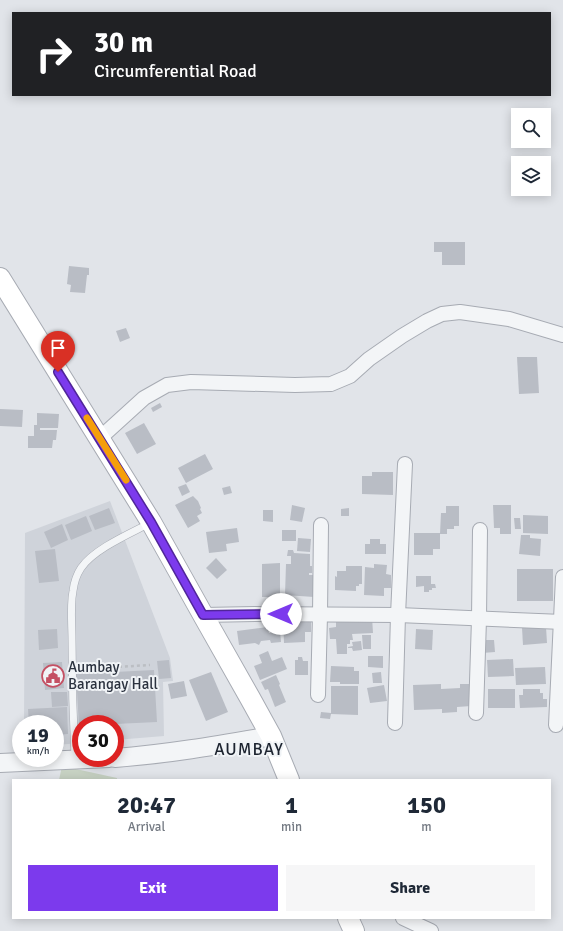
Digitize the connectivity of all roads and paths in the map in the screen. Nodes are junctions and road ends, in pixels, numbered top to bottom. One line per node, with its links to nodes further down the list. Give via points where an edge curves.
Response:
1 (0, 278): 3 (main road)
2 (563, 335): 3 (street, via 509,319 460,312 442,314 402,336 350,376 331,384 168,384 144,398)
3 (100, 438): 5 (main road)
4 (405, 464): 11 (street)
5 (151, 522): 9 (main road); 15 (lane, via 91,556 76,577 72,591)
6 (321, 525): 10 (street)
7 (480, 530): 12 (street)
8 (563, 577): 13 (street)
9 (203, 615): 10 (street); 21 (main road)
10 (320, 615): 11 (street); 16 (street)
11 (398, 615): 12 (street); 19 (street)
12 (479, 619): 13 (street); 17 (street)
13 (562, 622): 20 (street)
14 (150, 665): 15 (path)
15 (72, 669): 18 (lane)
16 (318, 695)
17 (476, 713)
18 (74, 715)
19 (395, 723)
20 (556, 725)
21 (271, 736): 22 (street, via 182,751); 25 (main road)
22 (124, 757)
23 (72, 760): 24 (street)
24 (0, 763)
25 (289, 779)
26 (348, 919): 28 (main road)
27 (404, 919): 29 (street)
28 (354, 931)
29 (431, 931)

